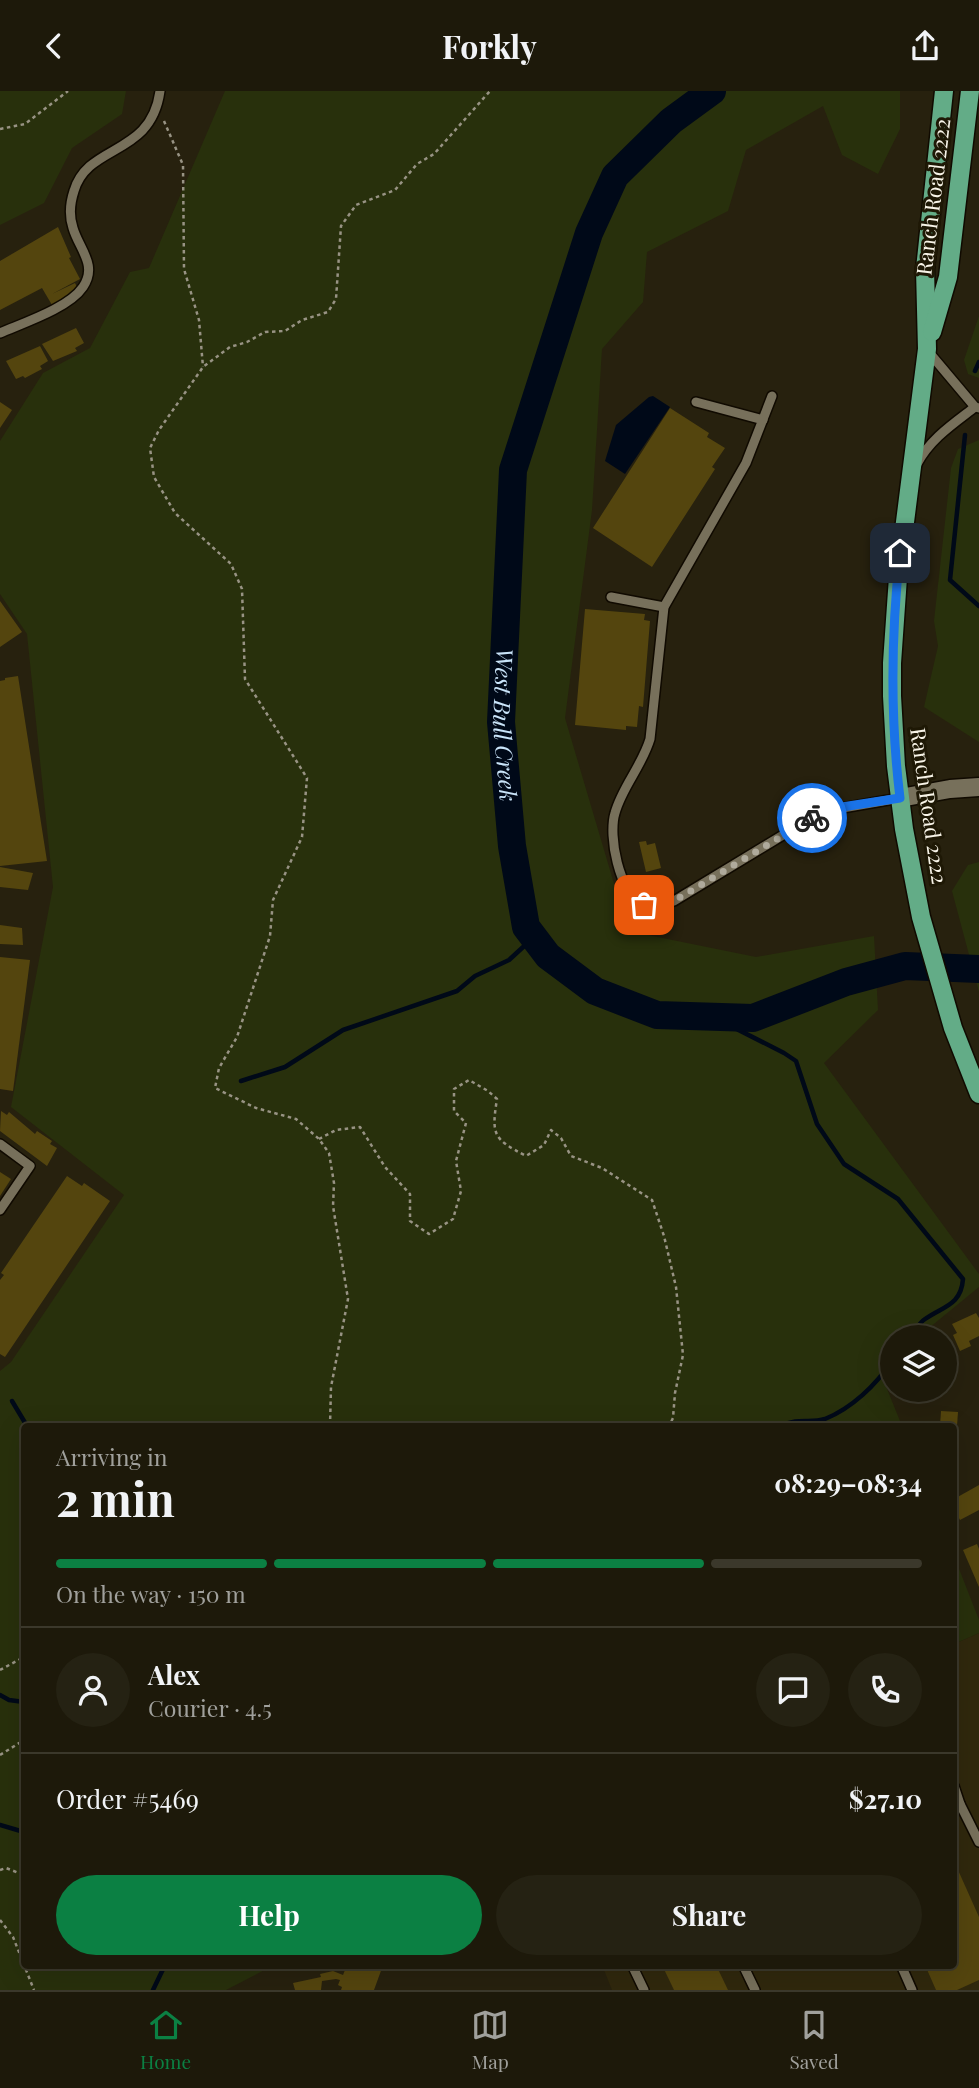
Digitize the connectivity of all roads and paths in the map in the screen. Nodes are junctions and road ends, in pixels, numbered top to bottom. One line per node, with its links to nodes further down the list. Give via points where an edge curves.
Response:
1 (68, 91): 7 (path, via 25,124)
2 (160, 91): 10 (lane, via 145,129 90,166 74,189 71,219 90,269 84,285 65,303)
3 (490, 91): 12 (path, via 395,190 356,205 341,226 336,299 328,312 230,347)
4 (944, 91): 11 (main road, Ranch Road 2222, via 925,269)
5 (962, 91): 9 (main road)
6 (970, 91): 9 (main road, Ranch Road 2222)
7 (0, 129)
8 (168, 129): 12 (path, via 183,165 184,269 199,320)
9 (960, 151): 11 (main road, Ranch Road 2222, via 948,277)
10 (0, 333)
11 (927, 349): 15 (lane); 17 (main road, Ranch Road 2222)
12 (203, 367): 23 (path, via 150,448 154,477 175,513 231,563 242,589 246,679 307,778 302,837 273,900 270,936 215,1088 256,1108 296,1119)
13 (772, 396): 16 (lane)
14 (696, 402): 16 (lane)
15 (977, 407): 17 (lane, via 924,450)
16 (764, 420): 19 (lane, via 746,463)
17 (910, 478): 21 (main road, Ranch Road 2222, via 892,663)
18 (611, 597): 19 (lane)
19 (664, 607): 21 (lane, via 650,739 614,815 612,834 621,877 634,898 657,906 674,901 811,818 842,807)
20 (979, 787): 21 (street)
21 (900, 798): 22 (main road, Ranch Road 2222, via 927,941)
22 (979, 1094)
23 (319, 1139): 26 (path, via 329,1153 348,1299 331,1387); 27 (path, via 336,1130 360,1127 385,1167 410,1194 410,1221 429,1234 453,1219 461,1191 456,1161 466,1123 454,1111 454,1089 468,1080 498,1099 493,1125 501,1143 526,1156 544,1145 551,1130 571,1156 602,1168 652,1200 676,1287 683,1355)
24 (0, 1144): 25 (lane, via 30,1166)
25 (0, 1210)
26 (330, 1423)
27 (670, 1423)
28 (21, 1659): 29 (path)
29 (0, 1670)
30 (21, 1742): 31 (path)
31 (0, 1755)
32 (957, 1806): 33 (lane)
33 (979, 1842)
34 (0, 1870): 35 (path)
35 (21, 1874)
36 (0, 1920): 37 (path)
37 (21, 1957)
38 (26, 1969): 42 (path)
39 (634, 1969): 43 (lane)
40 (745, 1969): 44 (lane)
41 (903, 1969): 45 (lane)
42 (34, 1990)
43 (644, 1990)
44 (755, 1990)
45 (912, 1990)

